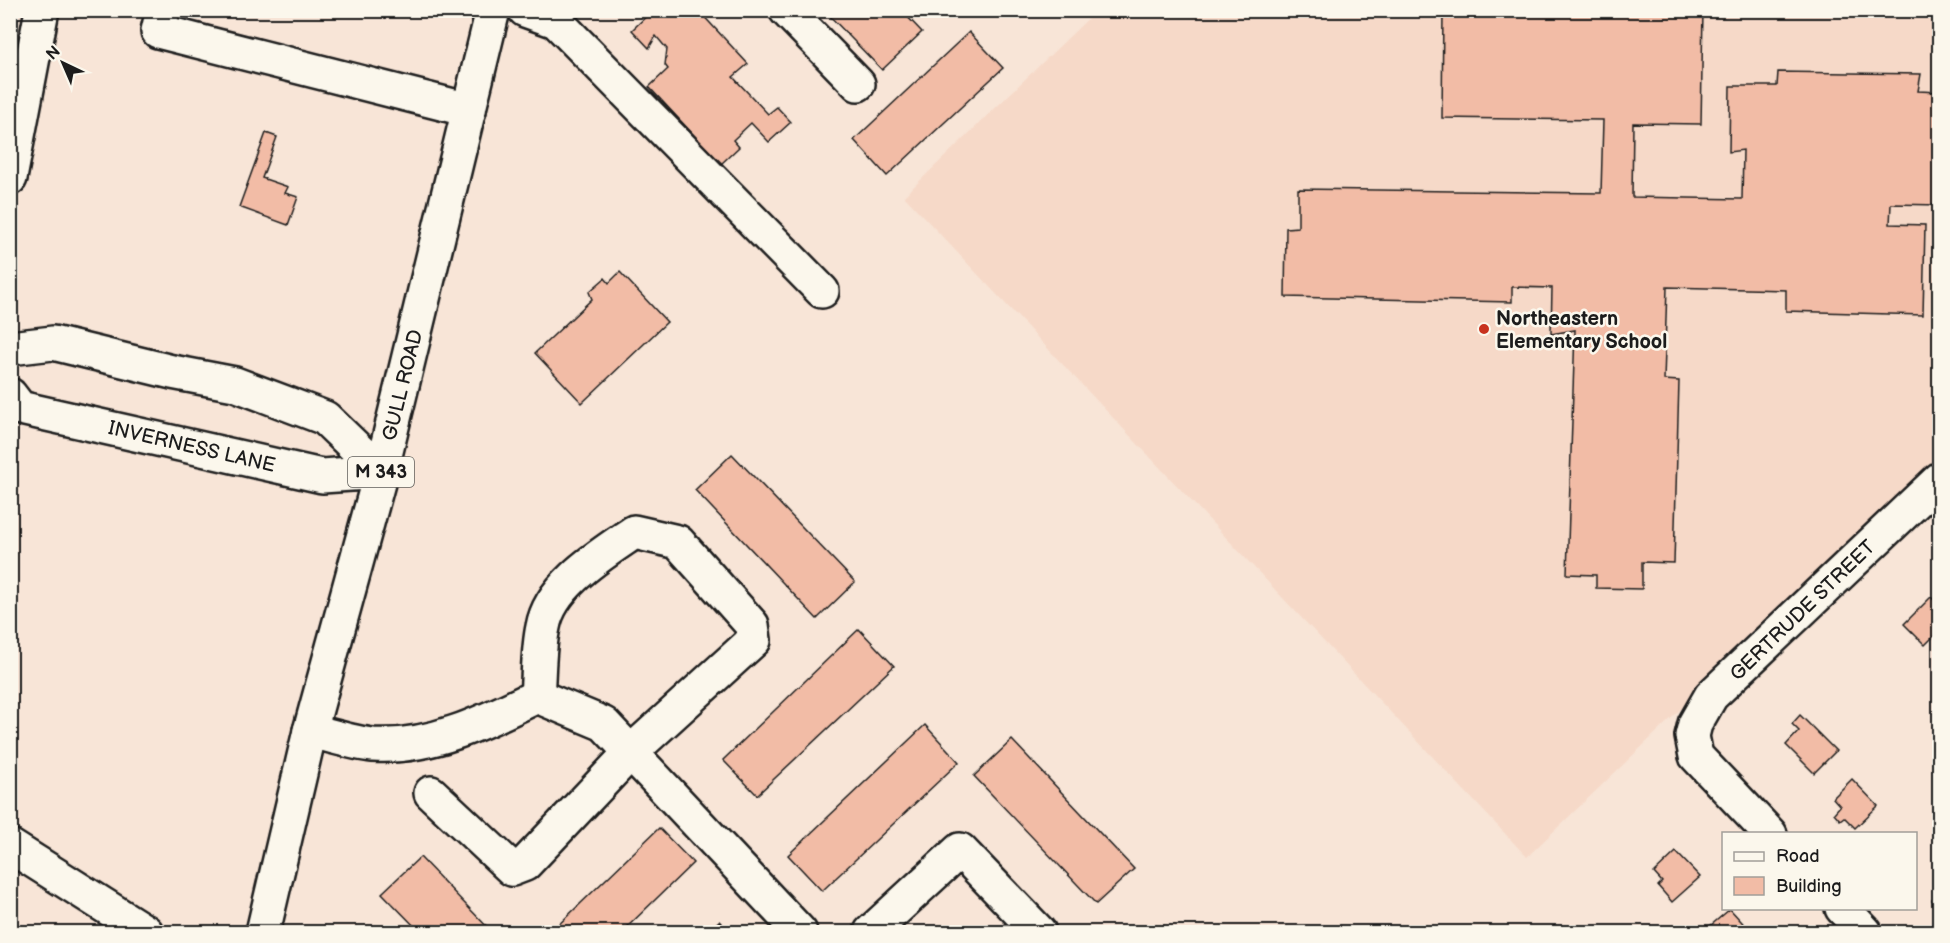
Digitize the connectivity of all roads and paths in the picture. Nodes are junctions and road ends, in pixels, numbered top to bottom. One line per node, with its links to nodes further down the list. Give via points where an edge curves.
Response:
1 (42, 10): 8 (street)
2 (163, 10): 7 (street, via 158,31)
3 (493, 10): 7 (street, GULL ROAD / M 343)
4 (525, 10): 9 (street, via 556,21)
5 (786, 10): 6 (street)
6 (858, 84)
7 (469, 110): 12 (street, GULL ROAD / M 343)
8 (10, 178)
9 (822, 291)
10 (10, 348): 12 (street, via 52,343 235,384 325,418)
11 (10, 395): 12 (street, INVERNESS LANE, via 20,408 322,476)
12 (381, 472): 15 (street, GULL ROAD / M 343)
13 (1939, 480): 18 (street, GERTRUDE STREET, via 1711,696 1695,724 1692,736 1696,756)
14 (537, 696): 15 (street, via 474,727 410,744 373,745); 16 (street, via 604,724); 16 (street, via 543,625 557,598 583,567 634,532 678,542 752,625 754,640)
15 (309, 731): 22 (street, GULL ROAD / M 343)
16 (631, 752): 17 (street, via 525,864 512,869); 23 (street)
17 (431, 793)
18 (1768, 832)
19 (10, 846): 21 (street)
20 (1843, 910): 26 (street)
21 (146, 933)
22 (263, 933)
23 (800, 933)
24 (871, 933): 25 (street, via 960,850)
25 (1039, 933)
26 (1865, 933)

